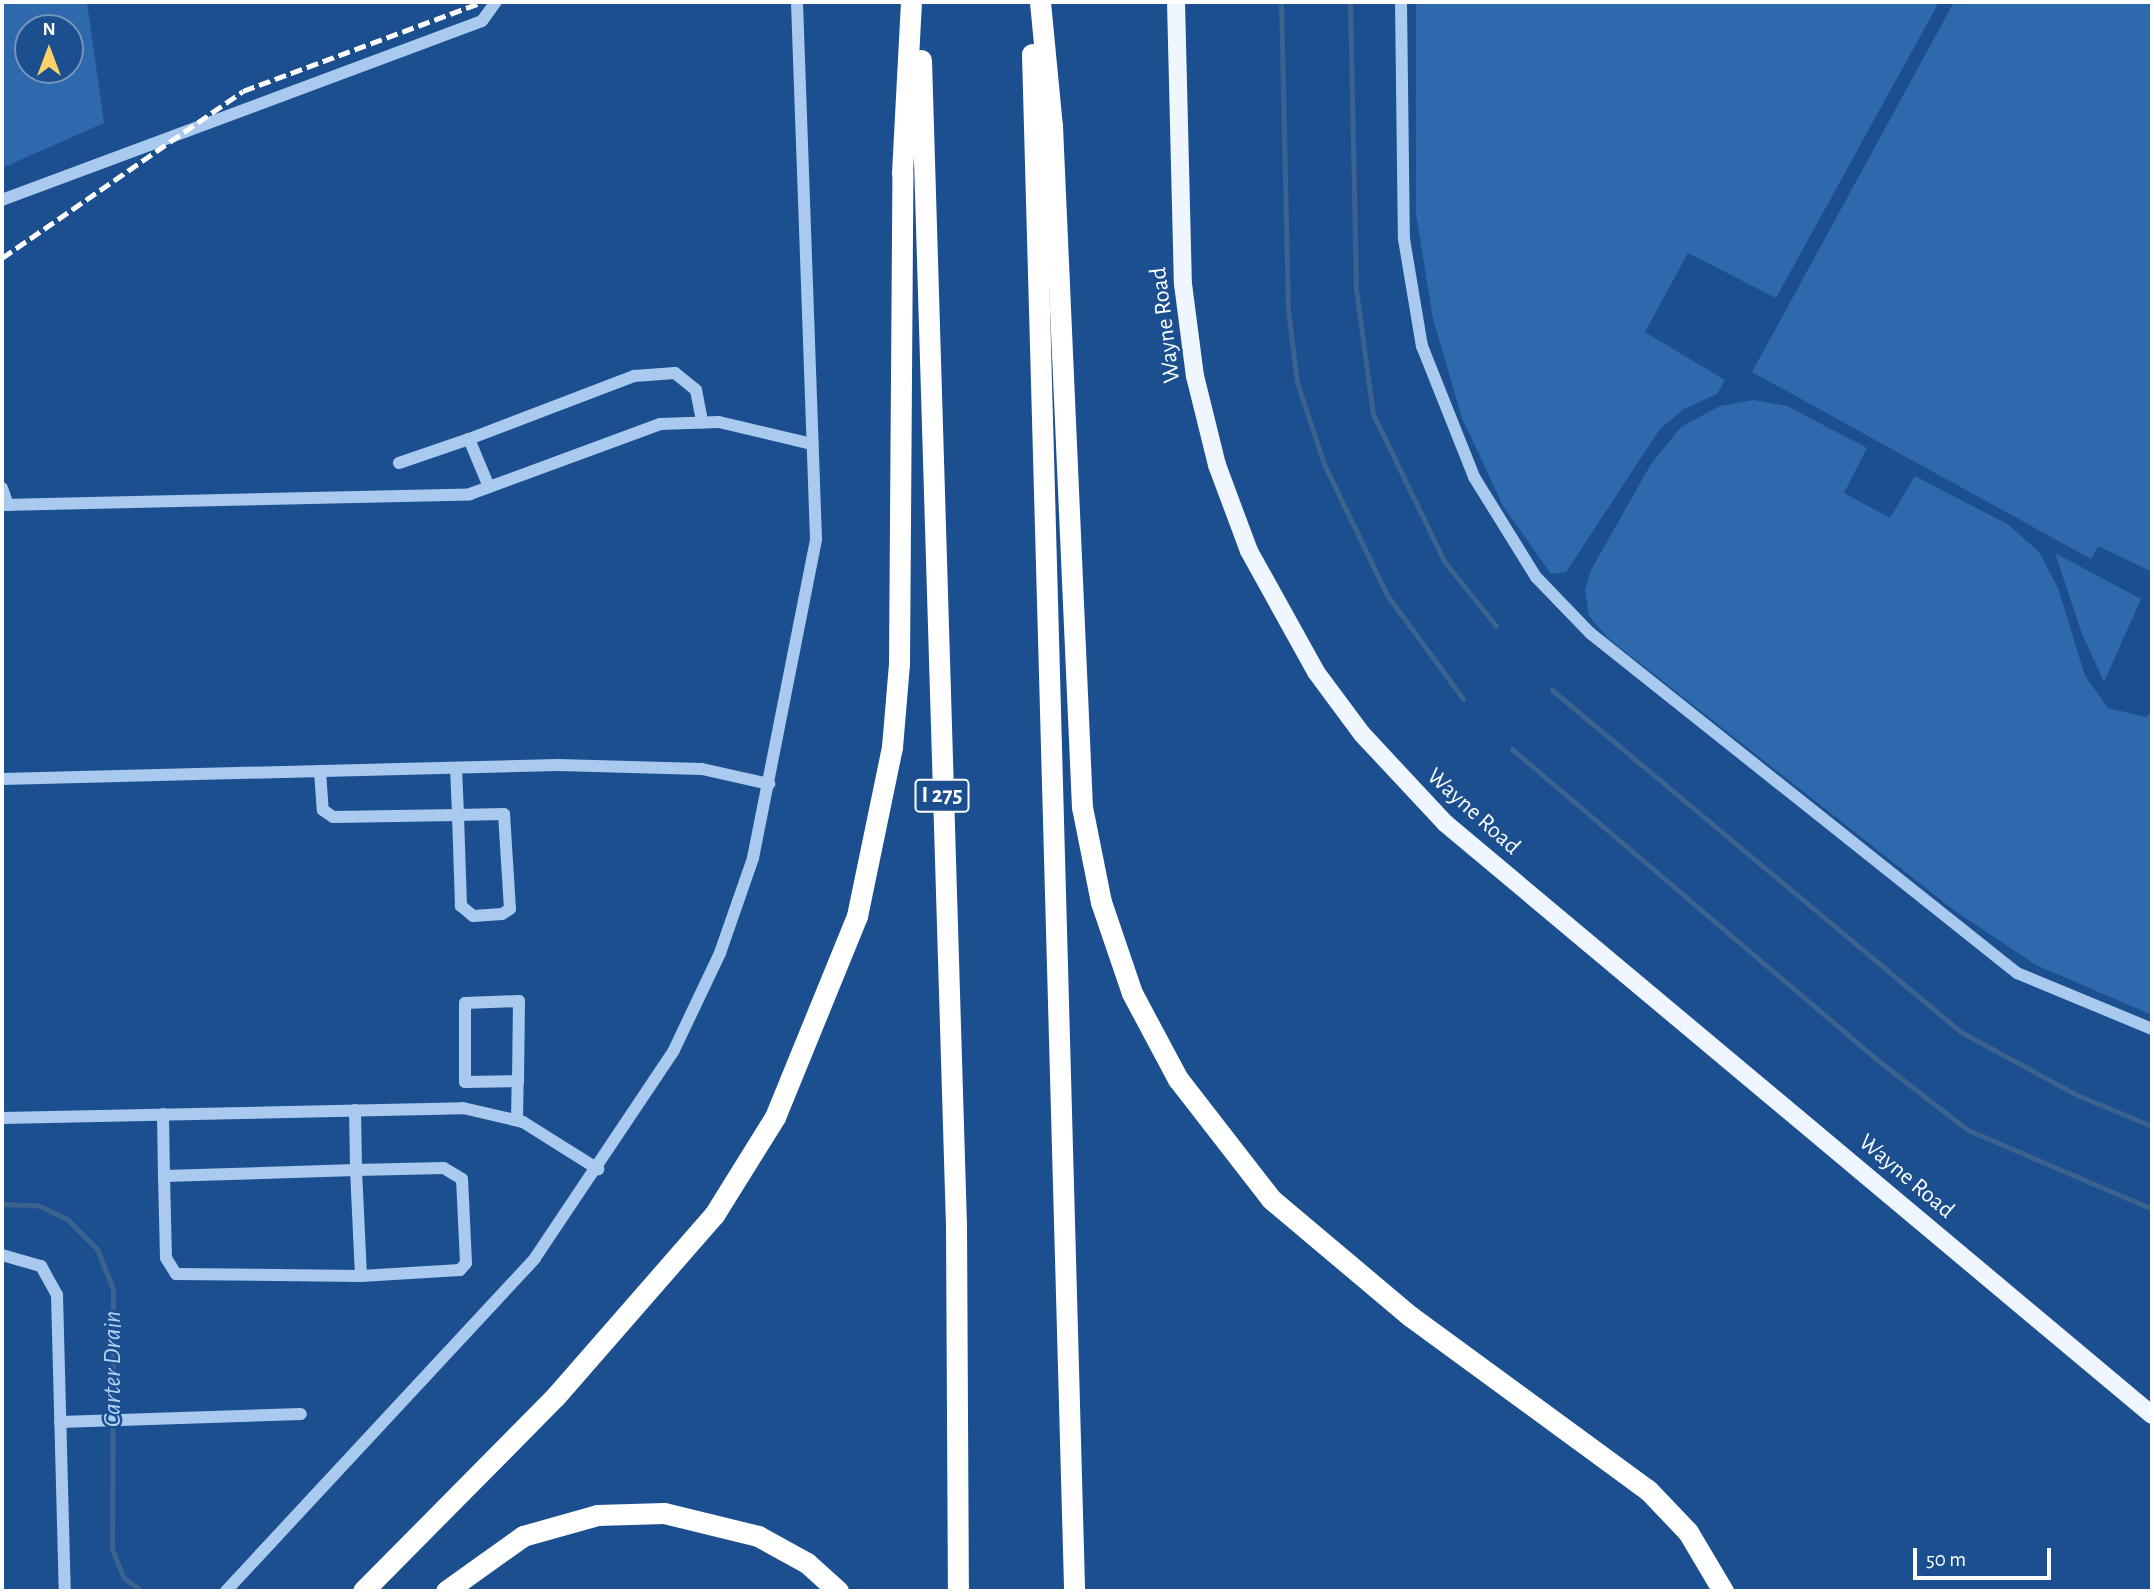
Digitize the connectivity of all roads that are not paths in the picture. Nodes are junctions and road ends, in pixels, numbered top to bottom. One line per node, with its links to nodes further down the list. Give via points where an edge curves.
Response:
1 (496, 2): 9 (lane, via 482,21)
2 (797, 2): 12 (lane)
3 (911, 2): 38 (highway, via 902,173 899,664 892,747 857,916 775,1117 714,1215 555,1397)
4 (919, 2): 41 (highway, I 275, via 956,1223)
5 (1031, 2): 42 (highway)
6 (1040, 2): 43 (highway, via 1052,126 1082,807 1101,902 1132,993 1178,1079 1271,1199 1410,1316 1648,1490 1688,1532)
7 (1176, 2): 34 (main road, Wayne Road, via 1183,284 1195,376 1217,465 1250,551 1316,672 1363,734 1445,823)
8 (1401, 2): 22 (lane, via 1404,239 1422,346 1474,477 1536,577 1590,634 2017,973)
9 (2, 200)
10 (702, 422): 11 (lane, via 696,390 675,373 634,376); 12 (lane); 14 (lane, via 660,424)
11 (469, 439): 13 (lane); 14 (lane)
12 (813, 444): 20 (lane, via 816,539)
13 (399, 463)
14 (489, 487): 16 (lane, via 470,494 362,500)
15 (2, 488): 16 (lane)
16 (5, 505)
17 (456, 768): 18 (lane); 20 (lane, via 702,769); 21 (lane)
18 (320, 771): 19 (lane); 21 (lane, via 323,810 333,817)
19 (2, 779)
20 (769, 783): 28 (lane, via 752,858 720,953 674,1050)
21 (458, 815): 21 (lane, via 508,817 510,909 502,914 474,916 461,906)
22 (2152, 1029)
23 (518, 1081): 23 (lane, via 519,1001 465,1003 465,1082); 27 (lane)
24 (355, 1110): 25 (lane); 27 (lane, via 463,1108); 29 (lane)
25 (163, 1114): 26 (lane); 30 (lane)
26 (2, 1118)
27 (517, 1120): 28 (lane)
28 (598, 1169): 37 (lane, via 535,1258)
29 (356, 1170): 30 (lane); 32 (lane); 32 (lane, via 455,1171 461,1179 465,1236 466,1263 453,1274)
30 (164, 1176): 32 (lane, via 166,1258 176,1274)
31 (2, 1255): 35 (lane, via 41,1266 57,1295)
32 (361, 1276)
33 (301, 1414): 35 (lane)
34 (2152, 1415)
35 (60, 1422): 36 (lane)
36 (65, 1591)
37 (226, 1591)
38 (363, 1591)
39 (446, 1591): 40 (highway, via 523,1536 597,1515 664,1513 758,1536 807,1563)
40 (838, 1591)
41 (958, 1591)
42 (1074, 1591)
43 (1723, 1591)

